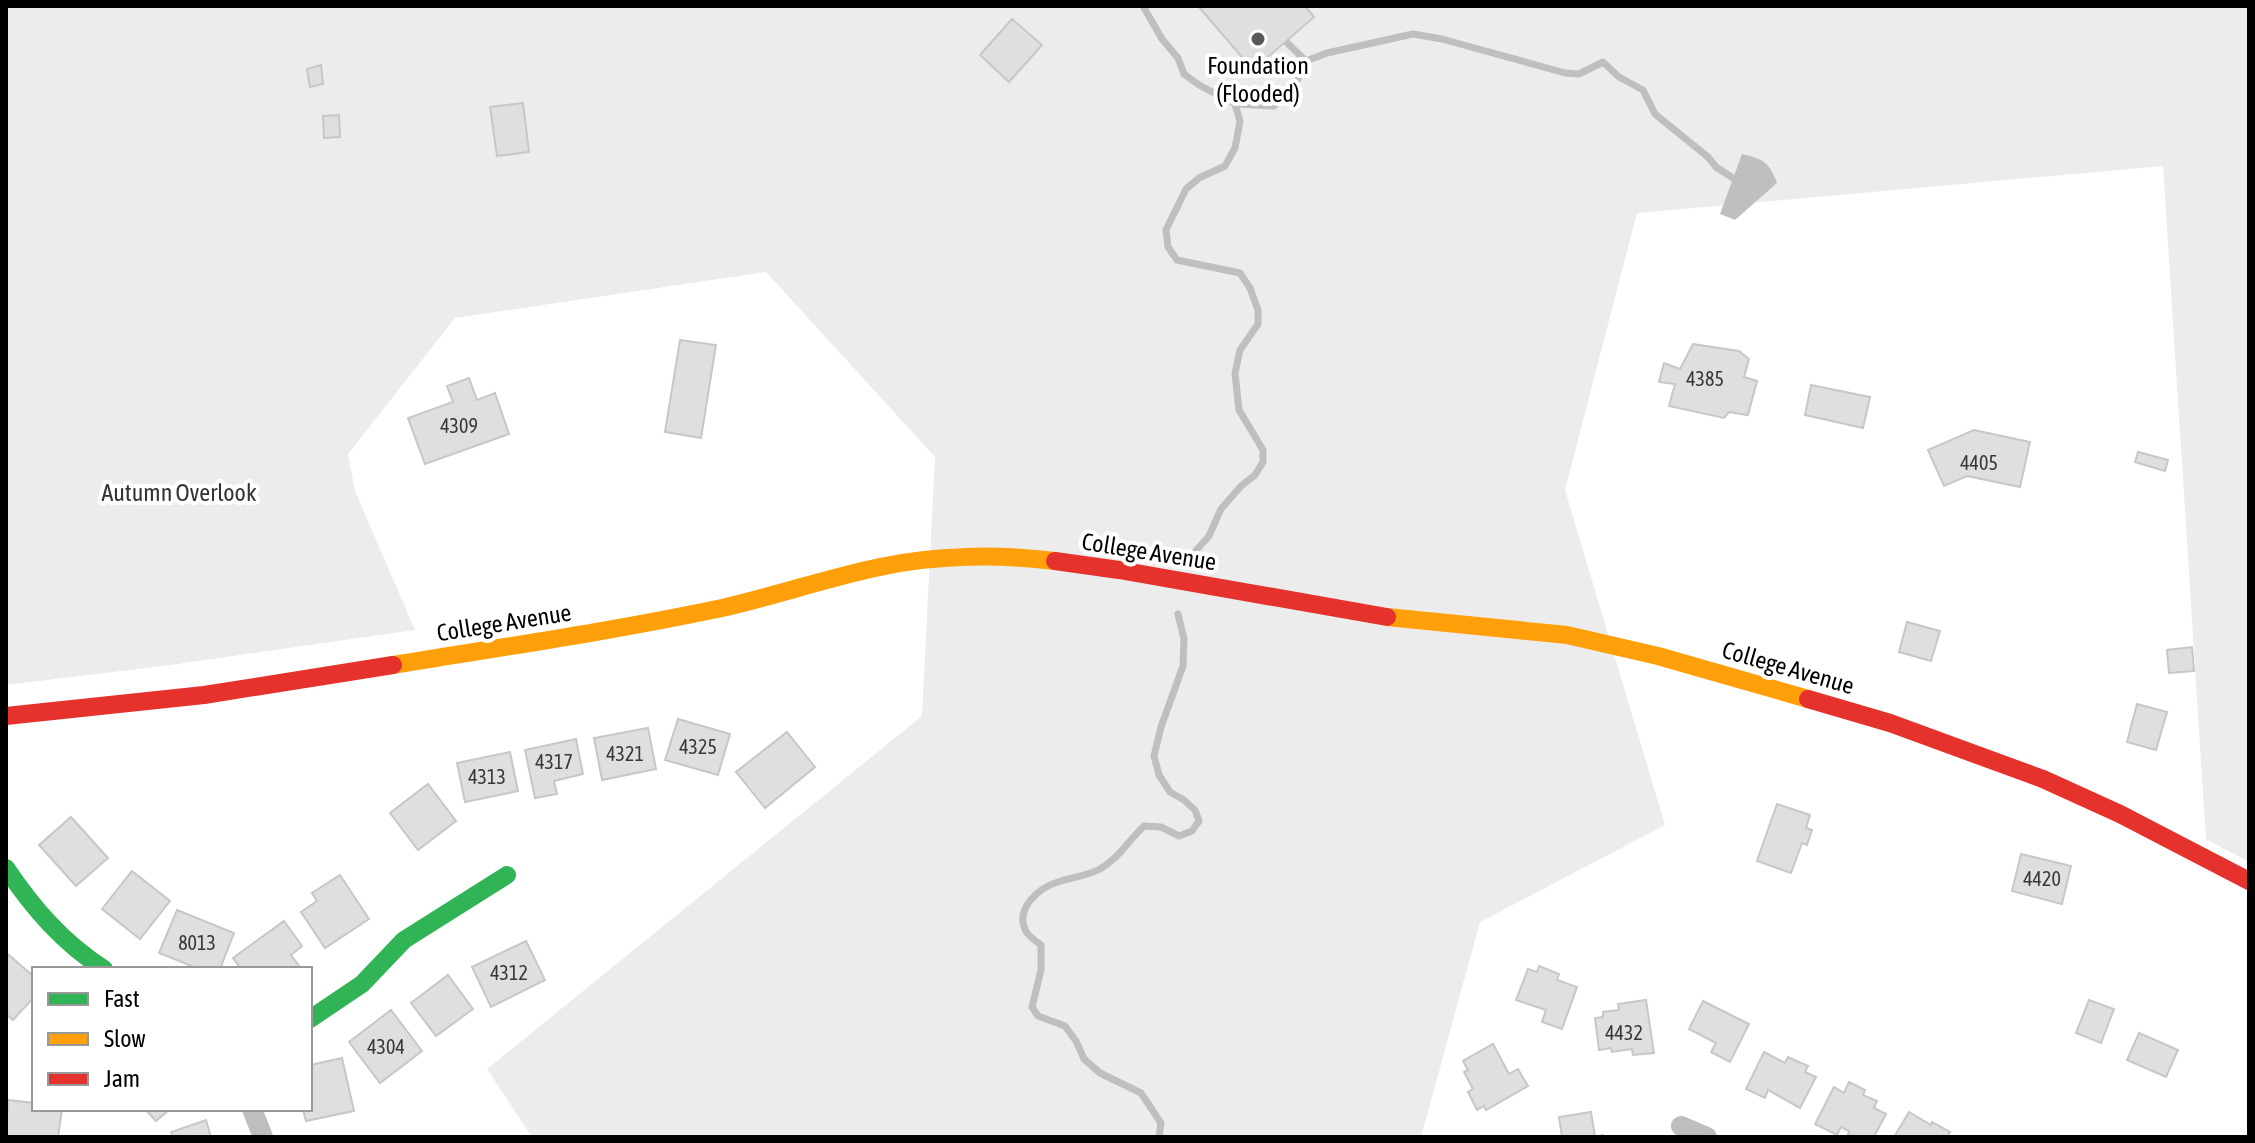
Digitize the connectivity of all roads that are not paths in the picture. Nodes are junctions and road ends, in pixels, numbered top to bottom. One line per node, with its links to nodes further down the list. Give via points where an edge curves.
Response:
1 (6, 716): 4 (street, College Avenue, via 204,695 622,628 925,559 1044,560 1361,614 1567,635 1658,656 1890,723 2043,779)
2 (6, 868): 5 (street, via 52,930)
3 (507, 875): 6 (street, via 404,940 358,987)
4 (2249, 881)
5 (100, 967)
6 (312, 1018)
7 (253, 1111): 9 (street)
8 (1681, 1126): 10 (street)
9 (263, 1137)
10 (1707, 1137)

